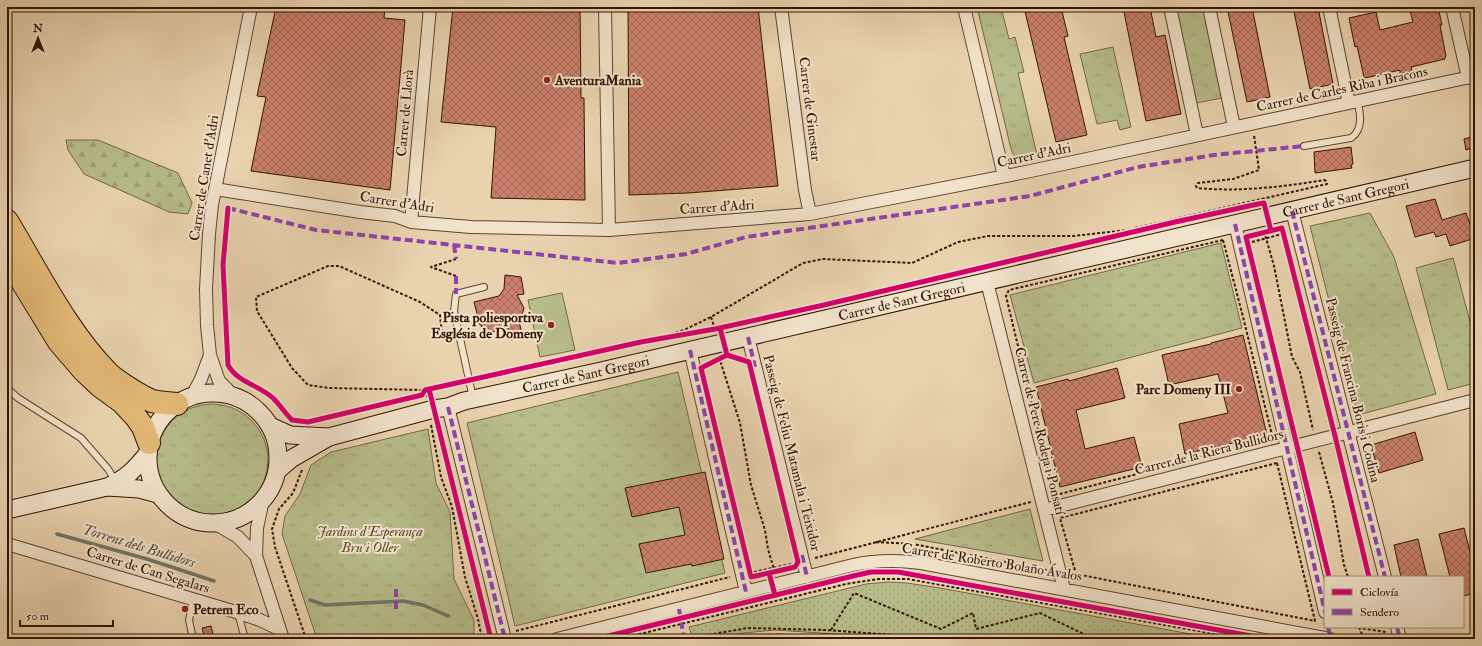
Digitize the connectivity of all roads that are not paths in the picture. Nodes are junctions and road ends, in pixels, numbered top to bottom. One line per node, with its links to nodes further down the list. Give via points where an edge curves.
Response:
1 (251, 7): 18 (street, Carrer de Canet d'Adri)
2 (430, 7): 22 (street, Carrer de Llorà)
3 (605, 7): 24 (street)
4 (781, 7): 20 (street, Carrer de Ginestar)
5 (964, 7): 17 (street)
6 (1170, 7): 14 (street)
7 (1209, 7): 12 (street)
8 (1328, 7): 11 (street)
9 (1452, 7): 10 (street)
10 (1471, 77): 11 (street, Carrer de Carles Riba i Bracons)
11 (1353, 102): 12 (street, Carrer de Carles Riba i Bracons); 15 (lane, via 1361,114 1356,135)
12 (1234, 126): 13 (street, Carrer de Carles Riba i Bracons)
13 (1215, 131): 14 (street, Carrer d'Adri)
14 (1197, 135): 17 (street, Carrer d'Adri)
15 (1304, 146)
16 (1475, 168): 19 (main road, Carrer de Sant Gregori)
17 (1004, 176): 20 (street, Carrer d'Adri)
18 (215, 189): 22 (street, Carrer d'Adri, via 395,216); 30 (street, Carrer de Canet d'Adri, via 206,283)
19 (1292, 211): 23 (main road, Carrer de Sant Gregori); 38 (street, Passeig de Francina Boris i Codina)
20 (810, 214): 24 (street, Carrer d'Adri)
21 (7, 220): 34 (highway, via 55,302 79,338 109,374 153,401)
22 (411, 222): 24 (street, Carrer d'Adri, via 471,227)
23 (1234, 224): 27 (main road, Carrer de Sant Gregori); 41 (street, via 1246,244)
24 (609, 230)
25 (7, 257): 40 (highway, via 59,342 84,371 136,417 143,428)
26 (484, 287): 33 (lane, via 456,294 454,311)
27 (988, 288): 28 (main road, Carrer de Sant Gregori); 47 (street, Carrer de Pere Rodeja i Ponsatí)
28 (748, 336): 29 (main road, Carrer de Sant Gregori, via 718,345); 51 (street, Passeig de Feliu Matamala i Teixidor, via 801,561)
29 (690, 341): 33 (main road, Carrer de Sant Gregori); 54 (street, via 747,571)
30 (210, 355): 32 (street, Carrer de Canet d'Adri, via 219,381); 34 (street, Carrer de Canet d'Adri, via 201,379)
31 (7, 386): 43 (lane, via 18,398 81,438 108,469)
32 (235, 397): 34 (main road, via 216,393 201,394); 37 (main road, via 253,407)
33 (473, 399): 36 (main road, Carrer de Sant Gregori)
34 (184, 400): 40 (main road, via 159,421)
35 (1475, 400): 38 (street, Carrer de la Riera Bullidors)
36 (437, 409): 39 (main road, Carrer de Sant Gregori); 60 (street)
37 (270, 426): 39 (main road, Carrer de Sant Gregori, via 290,435); 42 (main road, via 277,448)
38 (1348, 433): 41 (street, Carrer de la Riera Bullidors); 52 (street, Passeig de Francina Boris i Codina)
39 (329, 437): 42 (main road, Carrer de Sant Gregori, via 290,459)
40 (148, 448): 43 (main road, via 133,472); 44 (main road, via 150,477)
41 (1287, 449): 47 (street, Carrer de la Riera Bullidors); 56 (street)
42 (277, 471): 45 (main road, via 272,487)
43 (112, 485): 44 (main road); 46 (main road)
44 (158, 494): 48 (main road, via 166,505 183,516 202,523)
45 (263, 500): 48 (main road, via 242,517); 50 (street, via 257,528)
46 (7, 510)
47 (1044, 510): 53 (street, Carrer de Pere Rodeja i Ponsatí)
48 (216, 524): 50 (street, via 238,537)
49 (7, 544): 55 (street, Carrer de Can Segalars)
50 (256, 556): 59 (street)
51 (807, 576): 53 (street, Carrer de Roberto Bolaño Ávalos, via 863,563 903,561); 54 (street, Carrer de Roberto Bolaño Ávalos, via 774,576)
52 (1385, 576)
53 (1064, 589): 64 (street, Carrer de Roberto Bolaño Ávalos)
54 (746, 592): 63 (street, Carrer de Roberto Bolaño Ávalos)
55 (193, 599): 57 (street, Carrer de Can Segalars); 61 (lane, via 189,620)
56 (1324, 608)
57 (238, 613): 59 (street, Carrer de Can Segalars, via 260,620); 62 (lane)
58 (1328, 628): 64 (street)
59 (282, 636)
60 (504, 637)
61 (193, 639)
62 (246, 639)
63 (557, 639)
64 (1331, 639)

